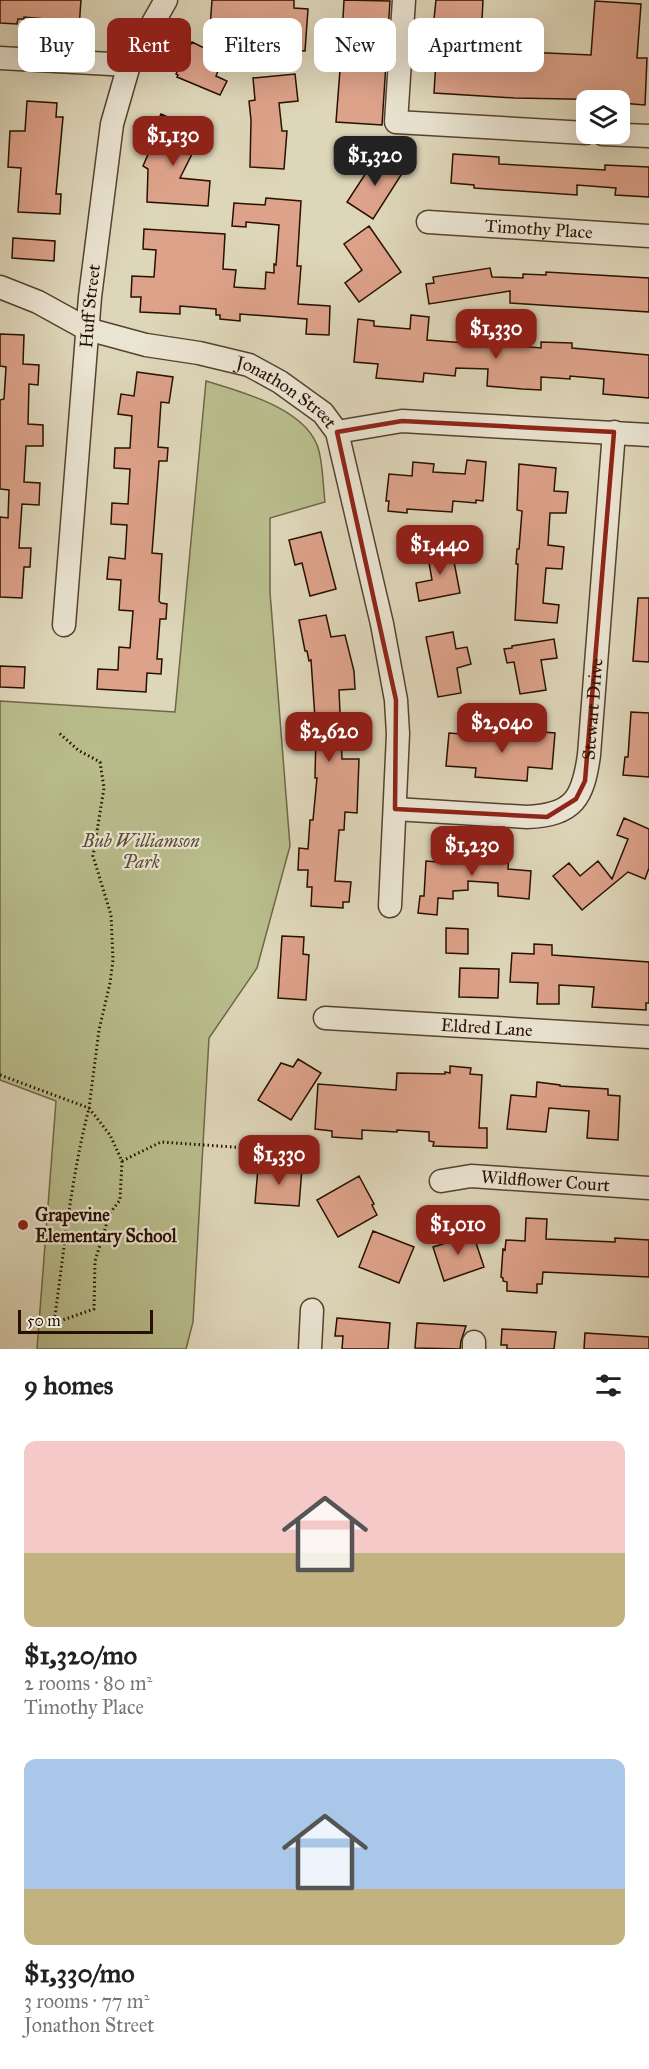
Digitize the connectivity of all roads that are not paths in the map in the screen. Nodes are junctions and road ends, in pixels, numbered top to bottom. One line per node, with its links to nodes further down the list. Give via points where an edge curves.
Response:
1 (166, 0): 3 (street, Huff Street)
2 (404, 0): 7 (street, via 396,122)
3 (156, 18)
4 (0, 58): 5 (street)
5 (107, 64)
6 (127, 72): 13 (street, Huff Street, via 112,124)
7 (576, 132)
8 (630, 135): 9 (street)
9 (649, 136)
10 (428, 222): 11 (street, Timothy Place)
11 (649, 236)
12 (0, 287): 13 (street, Jonathon Street)
13 (87, 329): 14 (street, Jonathon Street, via 249,365 323,413); 17 (street, Huff Street)
14 (337, 432): 15 (street, Jonathon Street, via 402,421); 18 (street, via 396,700)
15 (614, 432): 16 (street, Jonathon Street); 18 (street, Stewart Drive, via 589,755 585,781 576,799 564,810 547,817)
16 (649, 435)
17 (64, 625)
18 (395, 809): 19 (street)
19 (390, 906)
20 (325, 1018): 21 (street, Eldred Lane)
21 (649, 1037)
22 (441, 1181): 23 (street, Wildflower Court, via 471,1176)
23 (649, 1188)
24 (312, 1310): 25 (street)
25 (310, 1349)

